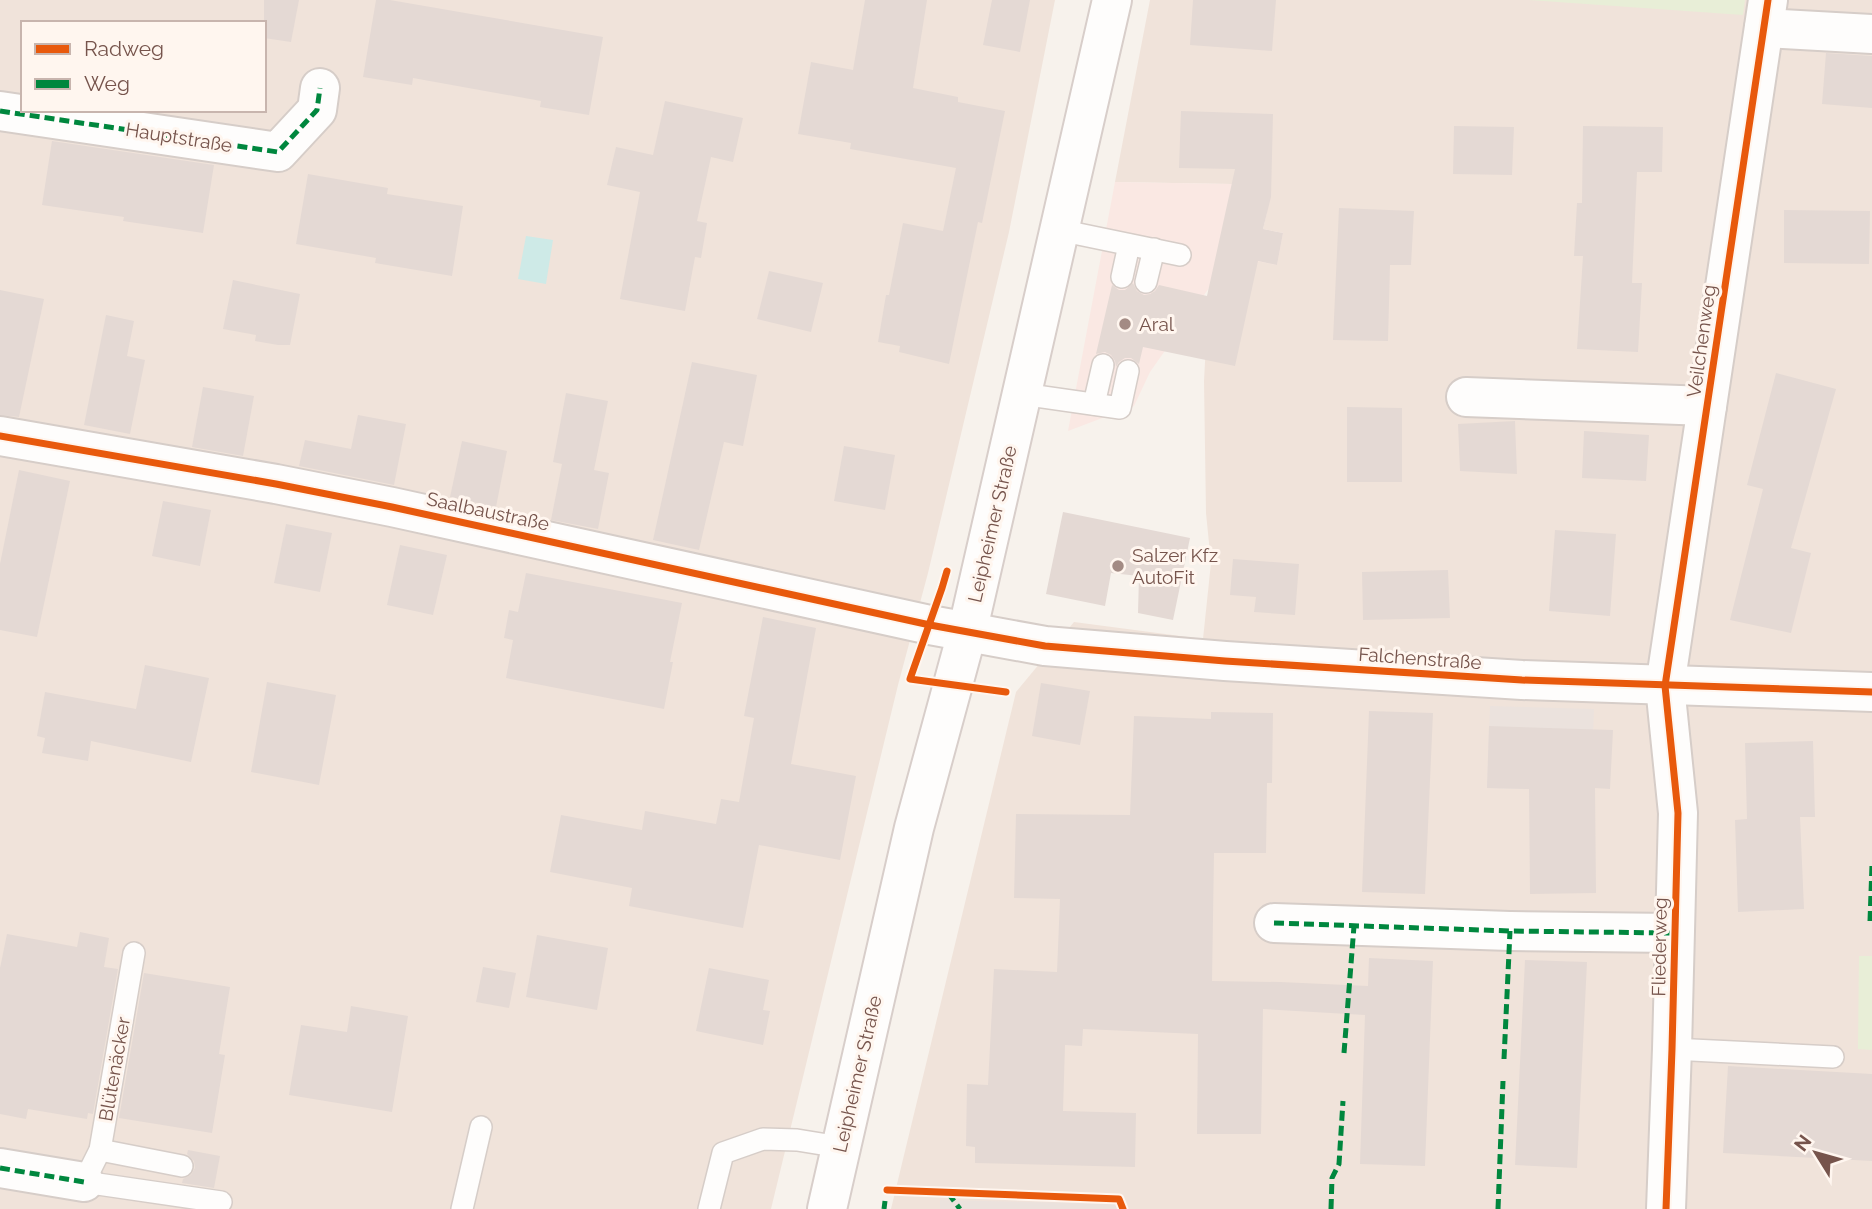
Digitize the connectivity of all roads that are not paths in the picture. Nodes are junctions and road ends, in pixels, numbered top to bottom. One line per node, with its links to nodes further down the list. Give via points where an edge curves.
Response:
1 (1112, 0): 6 (street, Leipheimer Straße)
2 (1766, 14): 3 (street, Veilchenweg); 17 (street, Veilchenweg)
3 (1872, 34)
4 (320, 88): 5 (street, Hauptstraße, via 317,110 278,152)
5 (0, 111)
6 (1059, 230): 7 (lane); 14 (street, Leipheimer Straße)
7 (1129, 245): 8 (lane); 10 (lane)
8 (1154, 249): 9 (lane); 11 (lane)
9 (1180, 255)
10 (1122, 277)
11 (1146, 282)
12 (1102, 366): 16 (lane)
13 (1128, 371): 16 (lane, via 1120,408)
14 (1022, 394): 16 (lane); 19 (street, Leipheimer Straße)
15 (1466, 397): 17 (street, Veilchenweg)
16 (1094, 404)
17 (1707, 406): 20 (street, Veilchenweg)
18 (0, 436): 19 (street, Saalbaustraße, via 466,522)
19 (967, 633): 20 (street, Falchenstraße, via 1045,646 1225,661); 28 (street, Leipheimer Straße, via 914,828)
20 (1665, 686): 21 (street, Falchenstraße); 23 (street, Fliederweg, via 1678,813)
21 (1872, 692)
22 (1274, 923): 23 (street, Fliederweg)
23 (1674, 933): 25 (street, Fliederweg)
24 (134, 953): 29 (lane, Blütenäcker)
25 (1672, 1049): 26 (lane); 36 (street, Fliederweg)
26 (1833, 1057)
27 (481, 1127): 33 (lane)
28 (840, 1147): 34 (lane, via 763,1139 723,1153); 35 (street, Leipheimer Straße)
29 (92, 1166): 30 (lane); 31 (street); 32 (lane)
30 (182, 1166)
31 (0, 1168)
32 (221, 1202)
33 (462, 1209)
34 (709, 1209)
35 (827, 1209)
36 (1666, 1209)

